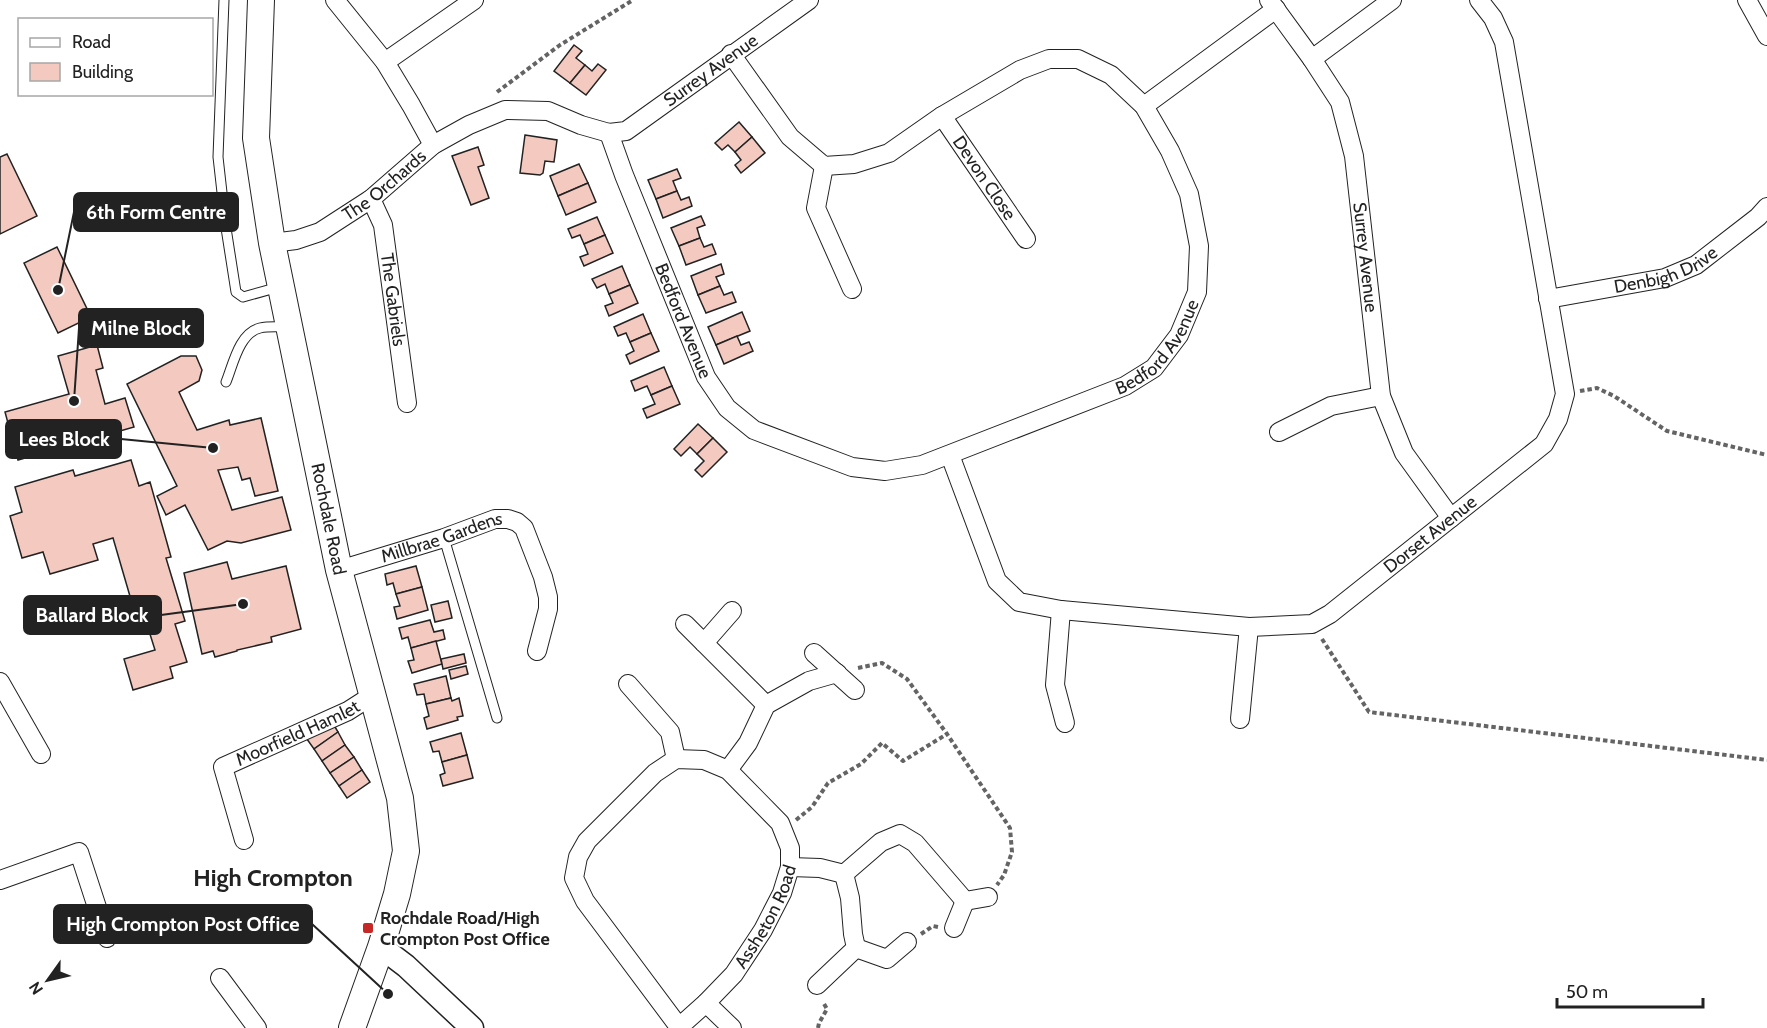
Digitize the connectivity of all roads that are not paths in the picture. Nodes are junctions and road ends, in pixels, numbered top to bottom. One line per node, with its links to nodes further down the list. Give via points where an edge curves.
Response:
1 (224, 0): 23 (lane, via 218,157 236,292 243,297)
2 (261, 0): 22 (main road, Rochdale Road, via 256,138)
3 (335, 0): 13 (street, The Orchards)
4 (474, 0): 13 (street)
5 (809, 0): 11 (street, Surrey Avenue)
6 (1392, 0): 12 (street)
7 (1479, 0): 25 (street, Dorset Avenue, via 1504,42)
8 (1747, 0): 10 (street)
9 (1272, 4): 12 (street, Surrey Avenue); 14 (street)
10 (1767, 36)
11 (731, 54): 16 (street, Surrey Avenue, via 626,131); 18 (street, via 790,137)
12 (1312, 59): 28 (street, Surrey Avenue, via 1340,102 1354,156)
13 (385, 62): 17 (street, The Orchards)
14 (1144, 106): 15 (street, Bedford Avenue, via 1111,75 1078,59 1049,59 1020,70); 31 (street, Bedford Avenue, via 1189,194 1199,246 1197,292 1179,335 1154,368 1125,386)
15 (942, 116): 18 (street, Bedford Avenue, via 889,153 854,164); 21 (street, Devon Close)
16 (609, 133): 17 (street, via 548,111 505,110 469,124); 31 (street, Bedford Avenue, via 706,377 727,408 754,429 852,467 885,471 922,465)
17 (433, 145): 19 (street, The Orchards)
18 (824, 166): 24 (street, via 816,208)
19 (371, 199): 22 (street, The Orchards, via 320,232); 29 (street, The Gabriels, via 382,225)
20 (1767, 207): 25 (street, Denbigh Drive, via 1696,266 1665,278)
21 (1026, 239)
22 (272, 243): 23 (main road, Rochdale Road)
23 (279, 287): 26 (main road, Rochdale Road)
24 (852, 290)
25 (1548, 299): 32 (street, Dorset Avenue, via 1565,394 1558,419 1544,444)
26 (288, 327): 27 (lane, via 259,328 250,333); 34 (main road, Rochdale Road)
27 (226, 382)
28 (1381, 396): 30 (street, via 1330,405); 32 (street, Surrey Avenue, via 1404,453)
29 (406, 403)
30 (1279, 432)
31 (950, 455): 36 (street, Dorset Avenue, via 998,581 1019,602)
32 (1451, 518): 38 (street, Dorset Avenue, via 1312,624)
33 (444, 538): 34 (street, Millbrae Gardens); 40 (street, Millbrae Gardens, via 495,519 508,519 524,528 548,597); 48 (lane)
34 (339, 570): 46 (main road, Rochdale Road)
35 (732, 610): 39 (street)
36 (1061, 610): 38 (street, Dorset Avenue); 50 (street, via 1055,685)
37 (685, 624): 39 (street)
38 (1249, 627): 49 (street)
39 (704, 643): 47 (street)
40 (537, 651)
41 (814, 653): 42 (street)
42 (837, 673): 45 (street); 47 (street, via 809,681)
43 (0, 682): 51 (street)
44 (628, 684): 52 (street, via 670,732)
45 (855, 690)
46 (373, 695): 54 (street, Moorfield Hamlet, via 348,711 223,767); 63 (main road, Rochdale Road, via 400,798 406,851)
47 (766, 705): 53 (street, via 748,743)
48 (497, 718)
49 (1240, 719)
50 (1065, 723)
51 (41, 754)
52 (676, 759): 53 (street, Assheton Road, via 704,760); 68 (street, Assheton Road, via 655,773 587,841 578,857 574,878 585,901)
53 (728, 770): 55 (street, Assheton Road, via 780,823 790,848)
54 (244, 840)
55 (790, 867): 56 (street); 67 (street, Assheton Road, via 764,930 734,974)
56 (844, 874): 59 (street, via 881,842 900,834 915,843); 64 (street)
57 (0, 880): 61 (street, via 79,852)
58 (988, 897): 59 (street)
59 (965, 901): 60 (street)
60 (954, 928)
61 (107, 938)
62 (907, 942): 64 (street, via 887,959)
63 (381, 947): 70 (main road, Rochdale Road); 71 (street)
64 (856, 948): 66 (street)
65 (220, 978): 69 (street)
66 (817, 985)
67 (706, 1003): 68 (street, Assheton Road); 72 (street)
68 (679, 1027)
69 (257, 1028)
70 (352, 1028)
71 (472, 1028)
72 (732, 1028)

